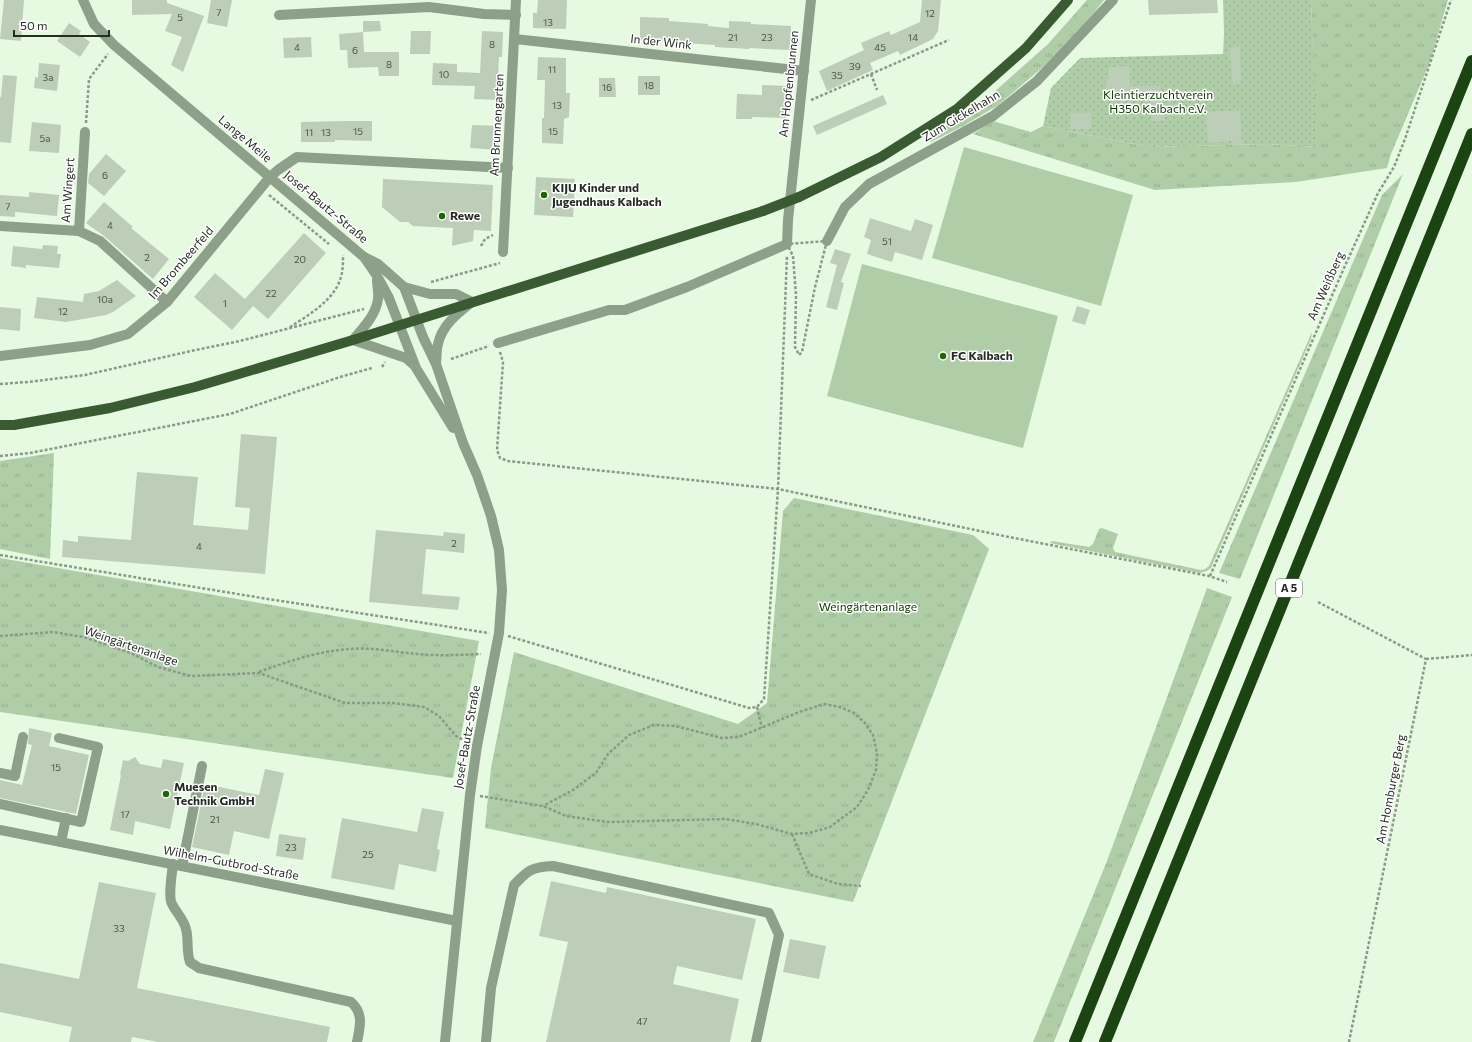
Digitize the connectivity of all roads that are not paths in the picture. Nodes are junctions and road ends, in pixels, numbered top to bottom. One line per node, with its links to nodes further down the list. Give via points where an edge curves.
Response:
1 (83, 0): 14 (street, Lange Meile, via 94,24 114,45)
2 (516, 0): 7 (street, Am Brunnengarten)
3 (811, 0): 10 (street, Am Hopfenbrunnen)
4 (1068, 0): 23 (main road, bridge, via 1026,48 957,109 881,157 799,197 763,211)
5 (1113, 0): 17 (street, Zum Gickelhahn, via 1038,81 992,116 869,184 844,206)
6 (279, 15): 7 (street, via 429,7)
7 (516, 15): 8 (street, Am Brunnengarten)
8 (515, 39): 10 (street, In der Wink); 13 (street, Am Brunnengarten)
9 (1472, 61): 47 (highway, A 5)
10 (804, 72): 27 (street, Am Hopfenbrunnen, via 792,172 787,244 687,287 625,310 609,310)
11 (85, 132): 16 (street, Am Wingert)
12 (1472, 134): 48 (highway, A 5)
13 (508, 168): 14 (street, Lange Meile, via 297,157); 18 (street, Am Brunnengarten)
14 (270, 177): 19 (street, Josef-Bautz-Straße); 22 (street, Im Brombeerfeld)
15 (0, 226): 16 (street)
16 (79, 231): 22 (street, Am Wingert, via 100,241)
17 (827, 241)
18 (503, 252)
19 (364, 257): 20 (street, Josef-Bautz-Straße); 21 (street, Josef-Bautz-Straße, via 378,264)
20 (377, 276): 25 (street, Josef-Bautz-Straße); 26 (street, via 378,299 374,310)
21 (404, 287): 23 (street, Josef-Bautz-Straße, via 430,294 456,294); 24 (street, Josef-Bautz-Straße)
22 (168, 302): 28 (street, Im Brombeerfeld, via 128,334 90,344)
23 (472, 302): 24 (main road); 29 (street, Josef-Bautz-Straße, via 455,315 444,329 438,343)
24 (416, 320): 25 (main road); 29 (street, Josef-Bautz-Straße)
25 (399, 325): 26 (main road); 30 (street, Josef-Bautz-Straße)
26 (353, 340): 30 (street, Josef-Bautz-Straße, via 406,358); 31 (main road, via 195,387 110,408)
27 (498, 343)
28 (0, 356)
29 (436, 364): 32 (street, Josef-Bautz-Straße)
30 (416, 368): 32 (street, Josef-Bautz-Straße)
31 (0, 425)
32 (463, 443): 42 (street, Josef-Bautz-Straße, via 491,516 502,590 499,634 470,794)
33 (22, 737): 36 (street, via 15,776)
34 (59, 738): 38 (street, via 98,747 81,822)
35 (202, 766): 41 (street)
36 (0, 773)
37 (0, 804): 38 (street)
38 (66, 818): 40 (street)
39 (0, 830): 40 (street, Wilhelm-Gutbrod-Straße)
40 (61, 842): 41 (street, Wilhelm-Gutbrod-Straße)
41 (178, 865): 42 (street, Wilhelm-Gutbrod-Straße); 43 (street, via 171,876 171,903 186,927 190,962 199,968 351,1002 357,1007 360,1016)
42 (457, 921): 44 (street, Josef-Bautz-Straße)
43 (357, 1042)
44 (445, 1042)
45 (486, 1042): 46 (street, via 491,988 514,885 531,870 553,866 769,913 779,936)
46 (756, 1042)
47 (1075, 1042)
48 (1105, 1042)

